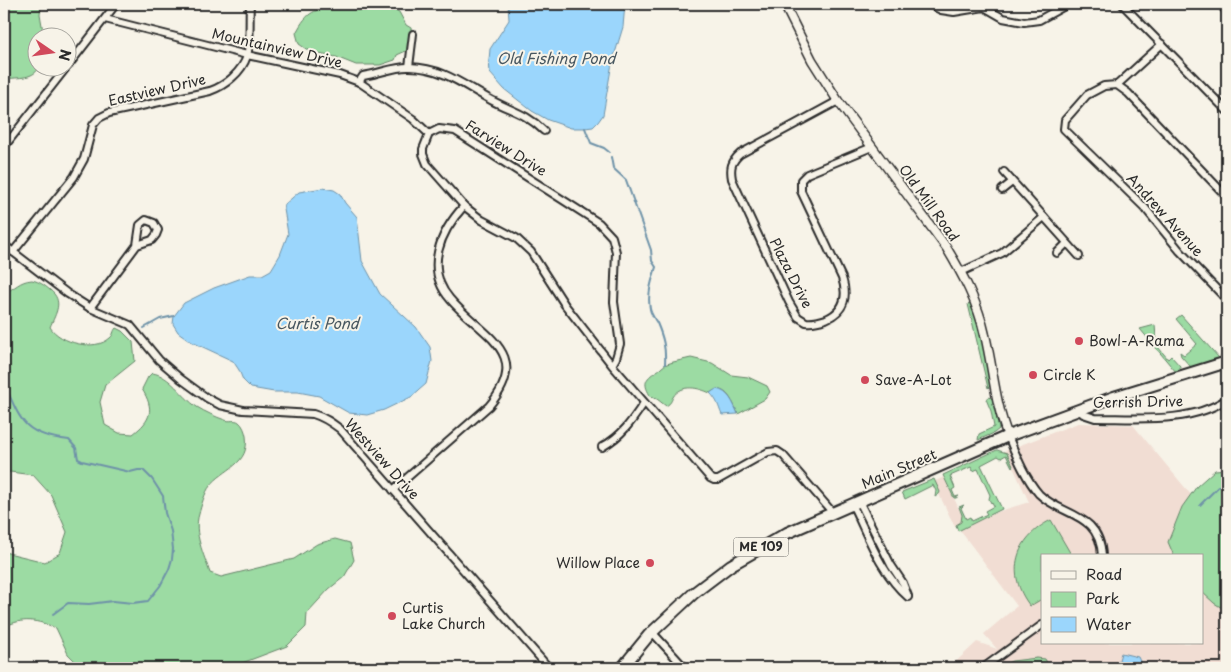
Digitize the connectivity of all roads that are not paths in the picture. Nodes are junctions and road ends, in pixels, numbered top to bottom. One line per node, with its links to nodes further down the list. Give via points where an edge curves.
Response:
1 (116, 4): 11 (street)
2 (250, 4): 15 (street)
3 (784, 4): 20 (street, Old Mill Road, via 812,60)
4 (929, 4): 8 (street, via 954,12)
5 (1068, 4): 8 (street, via 1044,17 1024,22 1004,18)
6 (1122, 4): 9 (street)
7 (1220, 4): 10 (street)
8 (985, 6)
9 (1131, 7): 13 (street)
10 (1227, 12)
11 (105, 19): 14 (street); 15 (street, Mountainview Drive)
12 (413, 34): 16 (street)
13 (1162, 44): 19 (street); 21 (street)
14 (78, 53)
15 (247, 55): 18 (street, Mountainview Drive); 35 (street, Eastview Drive, via 231,78 216,89 99,118 91,130 82,164)
16 (409, 67): 18 (street, via 363,76); 22 (street, via 459,80 492,101 525,115)
17 (58, 78): 24 (street)
18 (358, 82): 23 (street, Mountainview Drive, via 413,119)
19 (1117, 85): 29 (street, via 1128,92); 39 (street, Andrew Avenue, via 1104,86 1087,94 1063,126 1145,208)
20 (838, 101): 25 (street, Old Mill Road); 25 (street, Plaza Drive, via 740,154 731,168 732,179 789,302 798,317 806,322 835,315 843,305 846,293 801,191 801,180 806,174)
21 (1227, 111)
22 (544, 131)
23 (429, 134): 30 (street, via 423,149 424,158); 42 (street, Farview Drive, via 439,129 455,131 606,229 616,252 614,302 620,340)
24 (4, 147)
25 (872, 147): 38 (street, Old Mill Road)
26 (1004, 172): 27 (street)
27 (1012, 182): 28 (street); 31 (street)
28 (1002, 190)
29 (1227, 197)
30 (464, 206): 42 (street, via 513,236 531,252 565,305); 48 (street, via 440,242 437,272 449,298 498,345 504,360 505,378 489,406)
31 (1044, 217): 32 (street); 38 (street, via 1002,253)
32 (1067, 243): 36 (street); 37 (street)
33 (4, 245): 35 (street, Westview Drive)
34 (138, 245): 40 (street)
35 (13, 252): 40 (street, Westview Drive)
36 (1057, 253)
37 (1079, 256)
38 (961, 272): 46 (street, Old Mill Road, via 984,329)
39 (1227, 300)
40 (90, 308): 48 (street, Westview Drive, via 130,325 159,360 220,405 243,410 309,413 327,420 340,429)
41 (1227, 362): 45 (highway, Main Street / ME 109)
42 (612, 365): 44 (street)
43 (1226, 402): 45 (street, Gerrish Drive, via 1173,416 1095,418)
44 (644, 403): 47 (street, via 624,432); 50 (street, via 711,479 717,480 768,452 777,451)
45 (1079, 410): 46 (highway, Main Street / ME 109)
46 (1008, 436): 49 (highway, Main Street / ME 109); 51 (street, via 1033,486 1044,498 1085,521 1097,536)
47 (602, 447)
48 (393, 490): 54 (street, Westview Drive)
49 (856, 503): 49 (street, via 884,568 897,588 908,597); 50 (highway, Main Street / ME 109)
50 (833, 513): 53 (highway, Main Street / ME 109, via 780,537 731,565 694,593)
51 (1102, 554)
52 (1041, 626): 57 (street)
53 (652, 632): 55 (highway, Main Street / ME 109); 56 (street)
54 (549, 668)
55 (622, 668)
56 (686, 668)
57 (983, 668)

